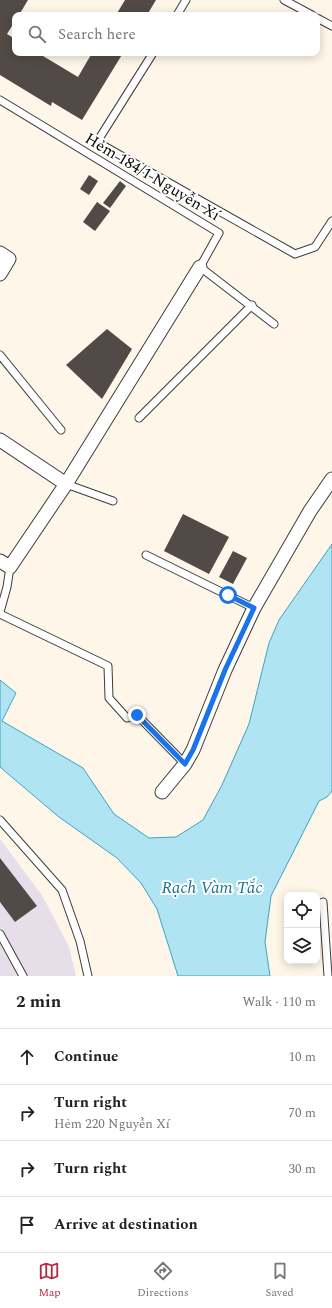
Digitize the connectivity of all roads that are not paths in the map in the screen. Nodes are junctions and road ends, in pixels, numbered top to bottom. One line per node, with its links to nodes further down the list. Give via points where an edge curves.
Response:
1 (186, 0): 3 (lane)
2 (284, 0): 4 (lane)
3 (178, 12)
4 (306, 12)
5 (320, 20): 6 (lane)
6 (332, 26)
7 (151, 56): 9 (lane, via 97,142 295,254 315,247)
8 (0, 100): 11 (lane, Hẻm 184/1 Nguyễn Xí, via 219,233)
9 (332, 221)
10 (0, 253): 12 (street, via 9,259)
11 (200, 267): 13 (lane); 20 (street)
12 (0, 274)
13 (252, 305): 14 (lane); 16 (lane)
14 (274, 324)
15 (0, 355): 17 (lane)
16 (139, 418)
17 (61, 430)
18 (0, 440): 20 (street)
19 (332, 479): 24 (street, via 310,511)
20 (66, 484): 21 (lane); 23 (street)
21 (113, 501)
22 (146, 555): 24 (lane)
23 (5, 564): 25 (lane, via 7,587)
24 (254, 608): 26 (street)
25 (0, 613): 26 (lane, via 108,666 108,698 127,718 137,715)
26 (185, 764): 27 (street)
27 (162, 792)
28 (0, 820): 32 (lane, via 62,890 80,941)
29 (323, 902): 33 (lane)
30 (0, 934): 31 (lane)
31 (23, 976)
32 (88, 976)
33 (328, 976)

